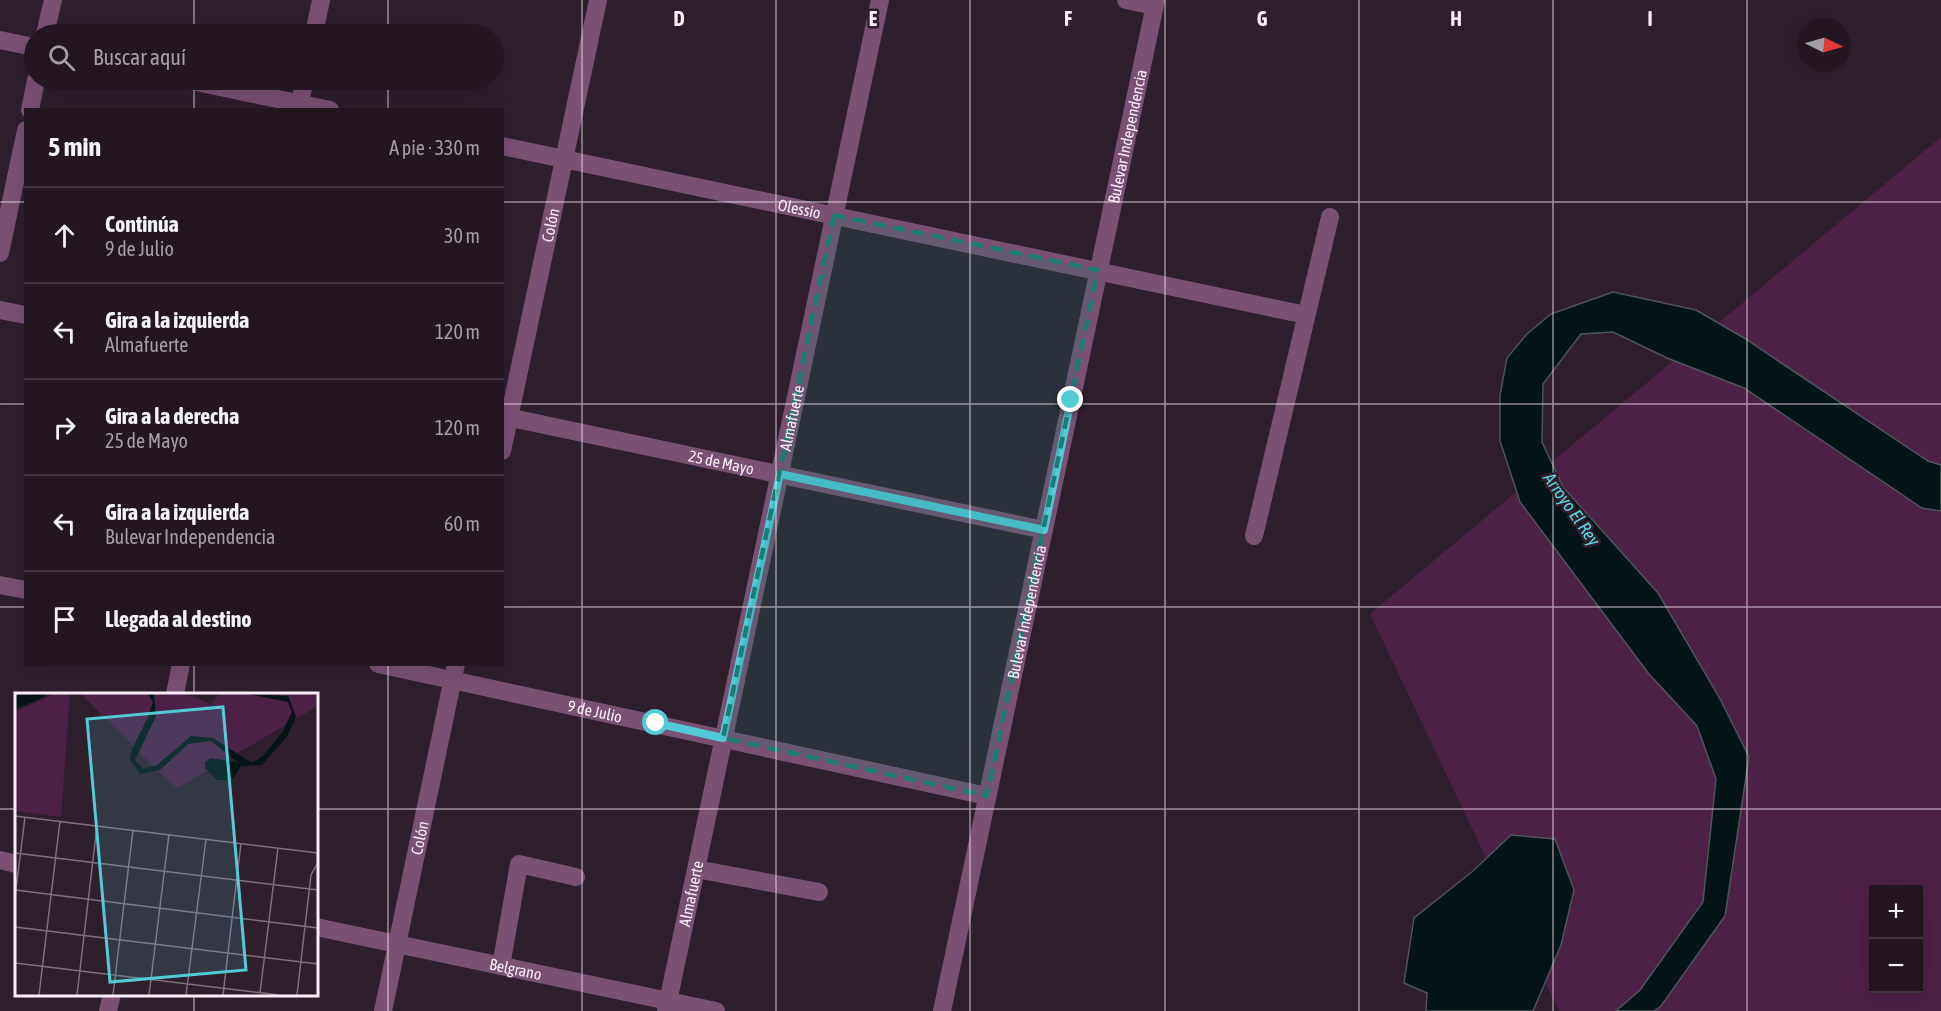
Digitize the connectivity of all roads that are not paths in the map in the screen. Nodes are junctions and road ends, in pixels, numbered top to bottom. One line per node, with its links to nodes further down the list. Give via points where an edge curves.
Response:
1 (53, 0): 7 (street)
2 (321, 0): 8 (street)
3 (598, 0): 19 (street, Colón)
4 (880, 0): 20 (street, Almafuerte)
5 (1126, 0): 6 (street)
6 (1155, 3): 23 (street, Bulevar Independencia)
7 (47, 24)
8 (316, 24)
9 (0, 40): 10 (street)
10 (24, 45)
11 (34, 90): 15 (street)
12 (230, 90): 14 (street)
13 (303, 90): 14 (street)
14 (299, 106): 16 (street)
15 (30, 108)
16 (314, 108)
17 (24, 139): 22 (street)
18 (504, 146): 19 (street, Olessio)
19 (564, 158): 20 (street, Olessio); 27 (street, Colón)
20 (834, 215): 23 (street, Olessio); 29 (street, Almafuerte)
21 (1330, 217): 26 (street)
22 (0, 253)
23 (1098, 270): 26 (street, Olessio); 30 (street, Bulevar Independencia)
24 (0, 310): 25 (street)
25 (24, 315)
26 (1306, 315): 31 (street)
27 (506, 417): 28 (street, Colón); 29 (street, 25 de Mayo)
28 (504, 434)
29 (780, 474): 30 (street, 25 de Mayo); 38 (street, Almafuerte)
30 (1044, 530): 39 (street, Bulevar Independencia)
31 (1254, 536)
32 (0, 585): 33 (street)
33 (24, 590)
34 (181, 666): 37 (street)
35 (397, 666): 36 (street, 9 de Julio)
36 (454, 672): 38 (street, 9 de Julio); 46 (street, Colón)
37 (175, 693)
38 (723, 738): 39 (street, 9 de Julio); 42 (street, Almafuerte)
39 (987, 796): 53 (street, Bulevar Independencia)
40 (0, 860): 41 (street)
41 (15, 864)
42 (696, 869): 44 (street); 49 (street, Almafuerte)
43 (576, 877): 47 (street, via 519,864)
44 (819, 892)
45 (318, 927): 46 (street, Belgrano)
46 (398, 944): 47 (street, Belgrano); 51 (street, Colón)
47 (501, 966): 49 (street, Belgrano)
48 (112, 996): 50 (street)
49 (667, 1006): 52 (street, Belgrano)
50 (108, 1011)
51 (383, 1011)
52 (716, 1011)
53 (942, 1011)

